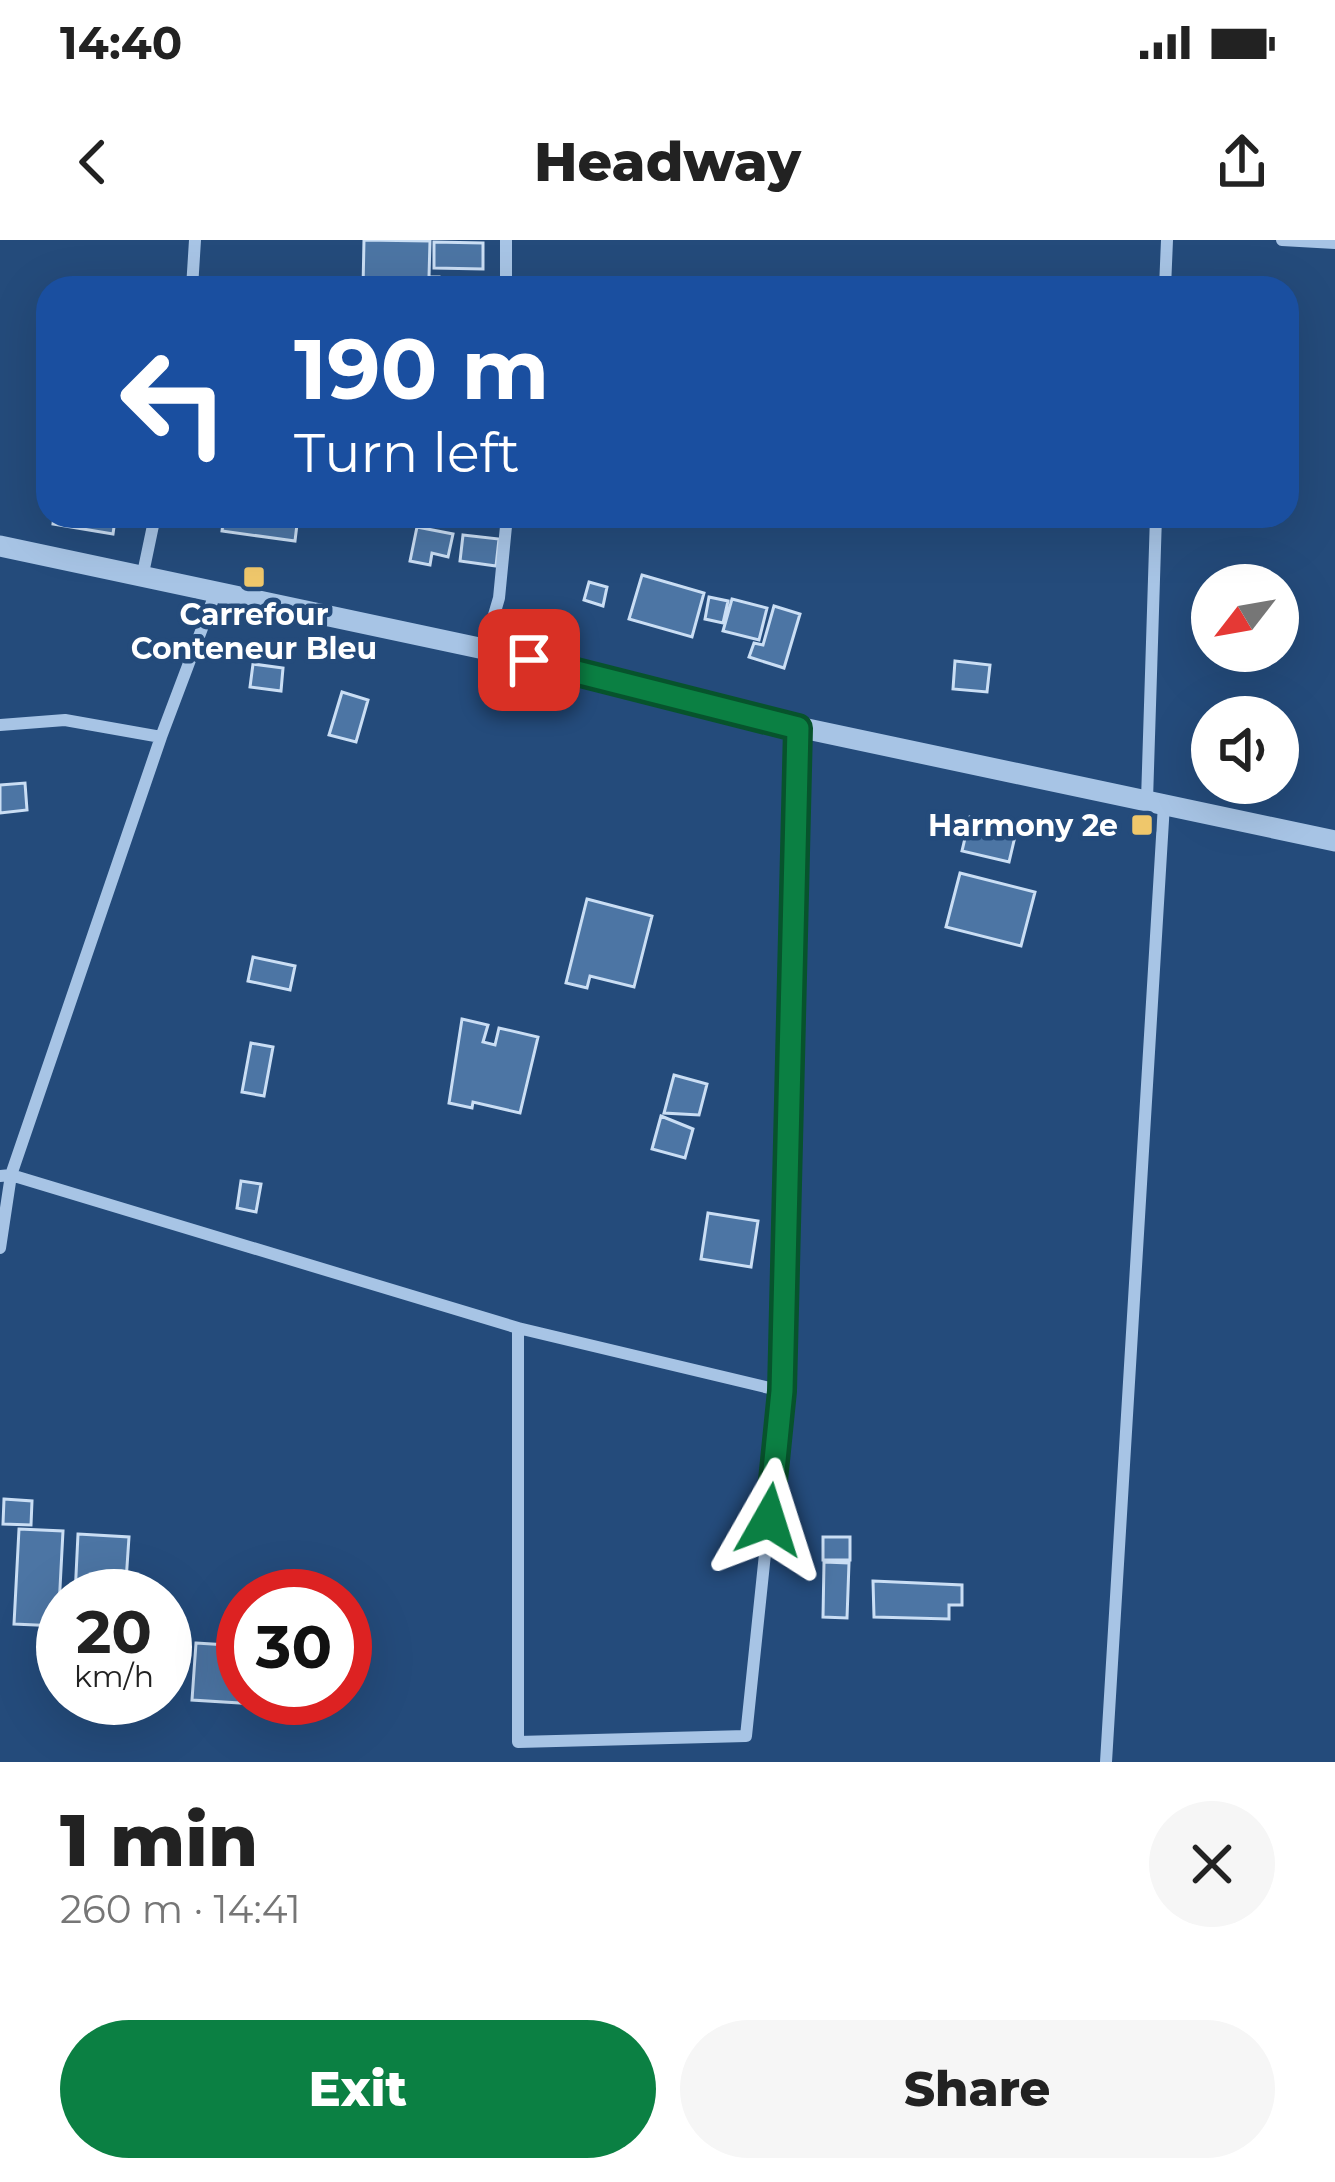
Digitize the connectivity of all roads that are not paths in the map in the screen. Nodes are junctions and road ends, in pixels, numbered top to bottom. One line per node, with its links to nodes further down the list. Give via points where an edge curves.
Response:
1 (195, 240): 6 (street)
2 (506, 240): 7 (street)
3 (1167, 240): 8 (street)
4 (1282, 240): 5 (street)
5 (1335, 243)
6 (193, 276)
7 (506, 276)
8 (1166, 276)
9 (152, 528): 13 (street)
10 (506, 528): 15 (street)
11 (1156, 528): 19 (street)
12 (0, 546): 13 (street)
13 (142, 578): 14 (street)
14 (215, 594): 15 (street); 18 (street)
15 (484, 649): 17 (street)
16 (0, 725): 18 (street, via 65,720)
17 (798, 728): 19 (street); 24 (street)
18 (160, 737): 21 (street)
19 (1156, 802): 20 (street); 25 (street)
20 (1335, 842)
21 (5, 1176): 22 (street); 23 (street)
22 (0, 1248)
23 (518, 1328): 24 (street); 24 (street, via 518,1742 746,1736)
24 (782, 1391)
25 (1106, 1762)

